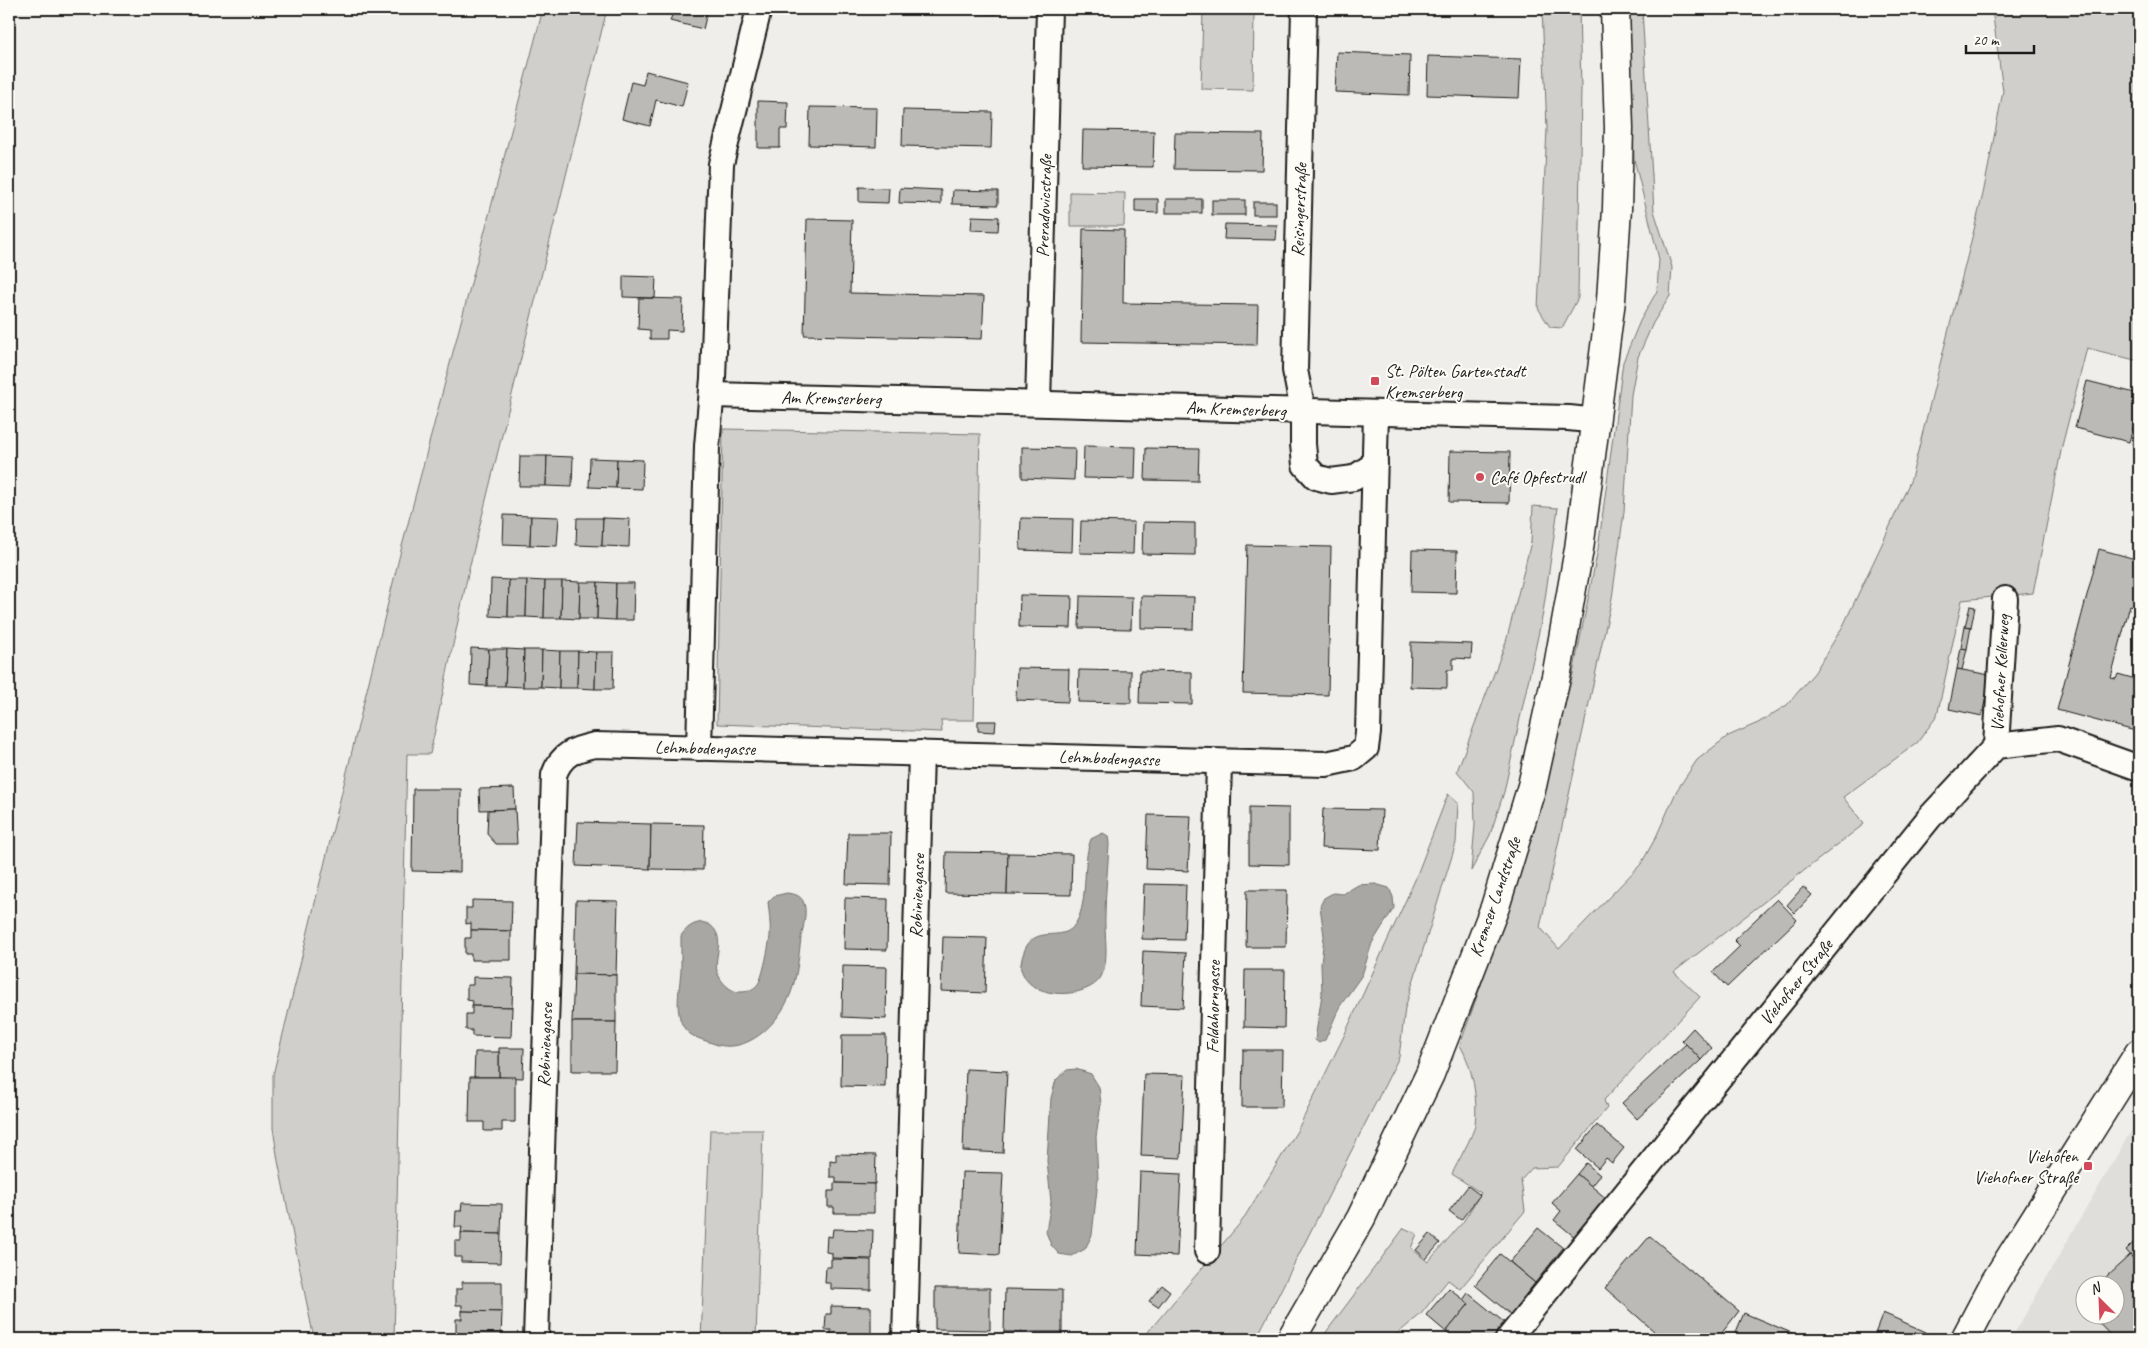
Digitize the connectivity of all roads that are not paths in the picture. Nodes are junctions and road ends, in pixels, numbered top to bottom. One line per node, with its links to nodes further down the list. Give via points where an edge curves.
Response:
1 (759, 9): 5 (street, via 721,164)
2 (1049, 9): 6 (street, Preradovicstraße)
3 (1304, 9): 7 (street, Reisingerstraße, via 1295,370)
4 (1615, 9): 9 (main road, Kremser Landstraße, via 1619,128 1617,209)
5 (712, 395): 6 (street, Am Kremserberg); 13 (street, via 707,446)
6 (1038, 403): 7 (street, Am Kremserberg)
7 (1303, 411): 8 (street, Am Kremserberg); 10 (street, Am Kremserberg, via 1306,465 1316,477 1331,481 1354,478)
8 (1376, 413): 9 (street, Am Kremserberg); 10 (street)
9 (1597, 421): 22 (main road, Kremser Landstraße, via 1557,672 1532,786 1495,907 1430,1074 1398,1144 1361,1218)
10 (1375, 464): 16 (street, Lehmbodengasse, via 1366,748 1354,758 1326,764)
11 (2005, 599): 12 (street, Viehofner Kellerweg)
12 (1996, 746): 17 (street, via 2058,739); 23 (street, Viehofner Straße, via 1930,817)
13 (699, 748): 14 (street, Lehmbodengasse); 15 (street, Lehmbodengasse, via 595,745)
14 (921, 753): 16 (street, Lehmbodengasse); 21 (street, Robiniengasse)
15 (566, 754): 20 (street, Robiniengasse, via 557,764 554,775)
16 (1219, 762): 19 (street, Feldahorngasse)
17 (2139, 768)
18 (2139, 1053): 24 (main road, via 1995,1282)
19 (1207, 1251)
20 (536, 1339)
21 (905, 1339)
22 (1291, 1339)
23 (1508, 1339)
24 (1965, 1339)

